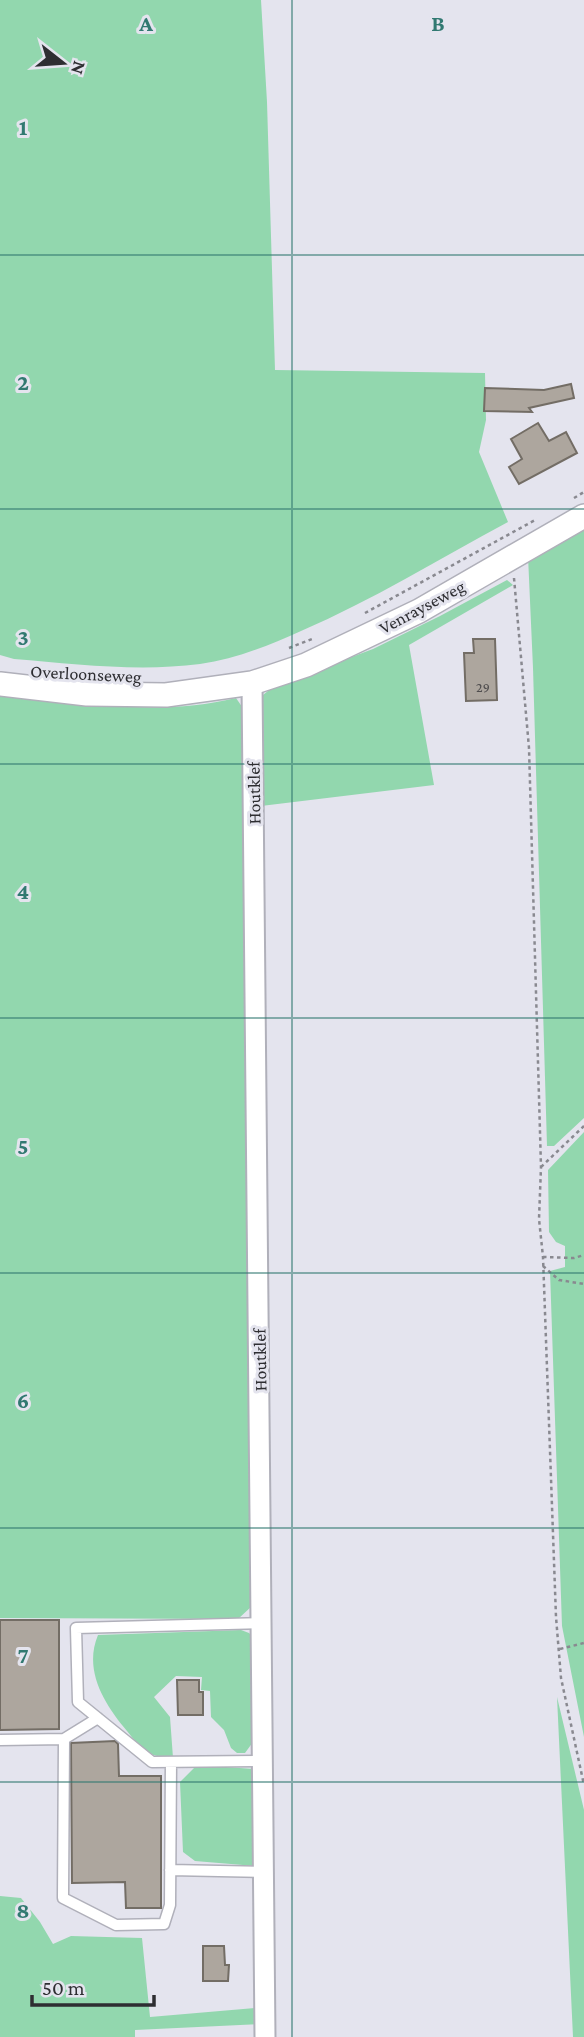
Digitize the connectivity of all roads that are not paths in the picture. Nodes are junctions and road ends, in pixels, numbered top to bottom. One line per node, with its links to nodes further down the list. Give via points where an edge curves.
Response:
1 (578, 507): 2 (street, Venrayseweg, via 509,557 419,611 306,665)
2 (252, 683): 3 (street, Overloonseweg, via 166,695 87,694); 4 (street, Houtklef)
3 (0, 684)
4 (263, 1623): 5 (lane, via 76,1628 78,1702); 8 (street, Houtklef)
5 (98, 1718): 6 (lane); 9 (lane, via 152,1762)
6 (64, 1739): 7 (lane); 10 (lane, via 63,1898 116,1925 164,1924 170,1905)
7 (0, 1740)
8 (264, 1760): 9 (lane); 11 (street, Houtklef)
9 (171, 1762): 10 (lane)
10 (170, 1870): 11 (lane)
11 (264, 1872): 12 (street, Houtklef)
12 (265, 2037)

